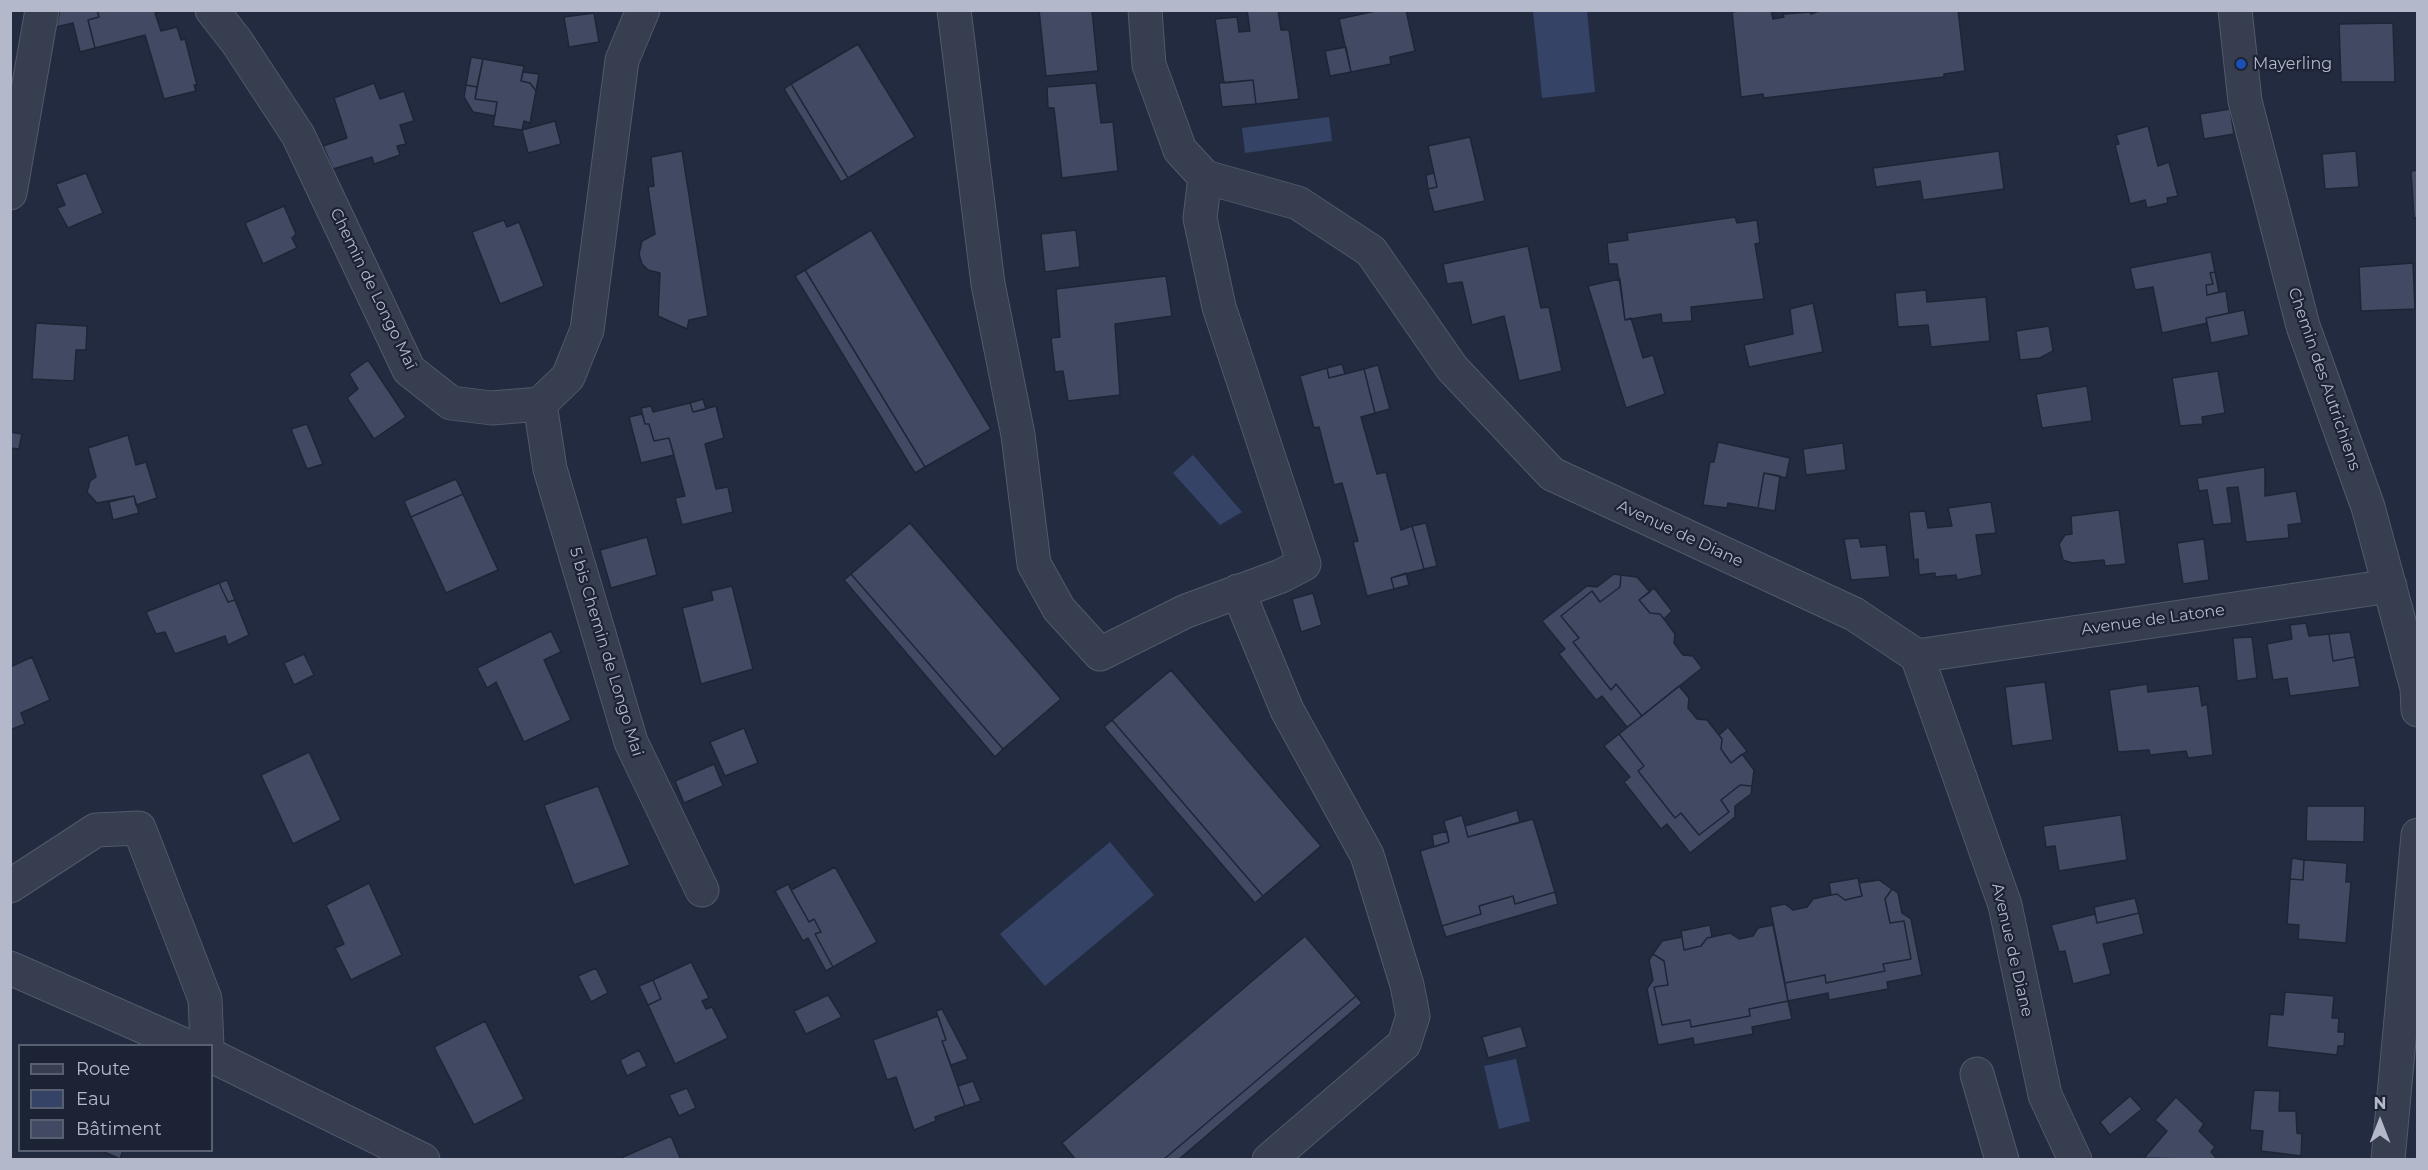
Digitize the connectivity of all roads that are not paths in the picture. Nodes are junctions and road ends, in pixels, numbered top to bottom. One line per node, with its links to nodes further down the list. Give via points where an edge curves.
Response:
1 (42, 10): 8 (street)
2 (212, 10): 9 (street, Chemin de Longo Maï, via 298,135 409,370 451,402 492,408)
3 (644, 10): 9 (street, via 622,60 587,330 568,377)
4 (954, 10): 11 (street, via 988,284 1018,435 1034,564 1059,609 1100,654 1186,610)
5 (1145, 10): 7 (street, via 1149,65 1180,150)
6 (2235, 10): 10 (street, Chemin des Autrichiens, via 2245,101 2303,326 2368,507)
7 (1205, 177): 11 (street, via 1200,218 1219,307 1304,564); 12 (street, Avenue de Diane, via 1298,204 1371,251 1452,368 1552,474 1854,614)
8 (10, 193)
9 (540, 404): 16 (street, 5 bis Chemin de Longo Mai, via 550,469 631,742)
10 (2390, 586): 12 (street, Avenue de Latone); 13 (street, Chemin des Autrichiens)
11 (1238, 591): 23 (street, via 1287,710 1367,855 1413,1016 1404,1044)
12 (1917, 656): 25 (street, Avenue de Diane, via 2005,905 2045,1095)
13 (2418, 710)
14 (2418, 835): 26 (street)
15 (10, 886): 19 (street, via 96,830 139,828 205,999)
16 (702, 891)
17 (10, 968): 18 (street)
18 (182, 1044)
19 (207, 1044)
20 (213, 1056): 22 (street)
21 (1977, 1074): 24 (street)
22 (423, 1160)
23 (1269, 1160)
24 (2002, 1160)
25 (2075, 1160)
26 (2388, 1160)

